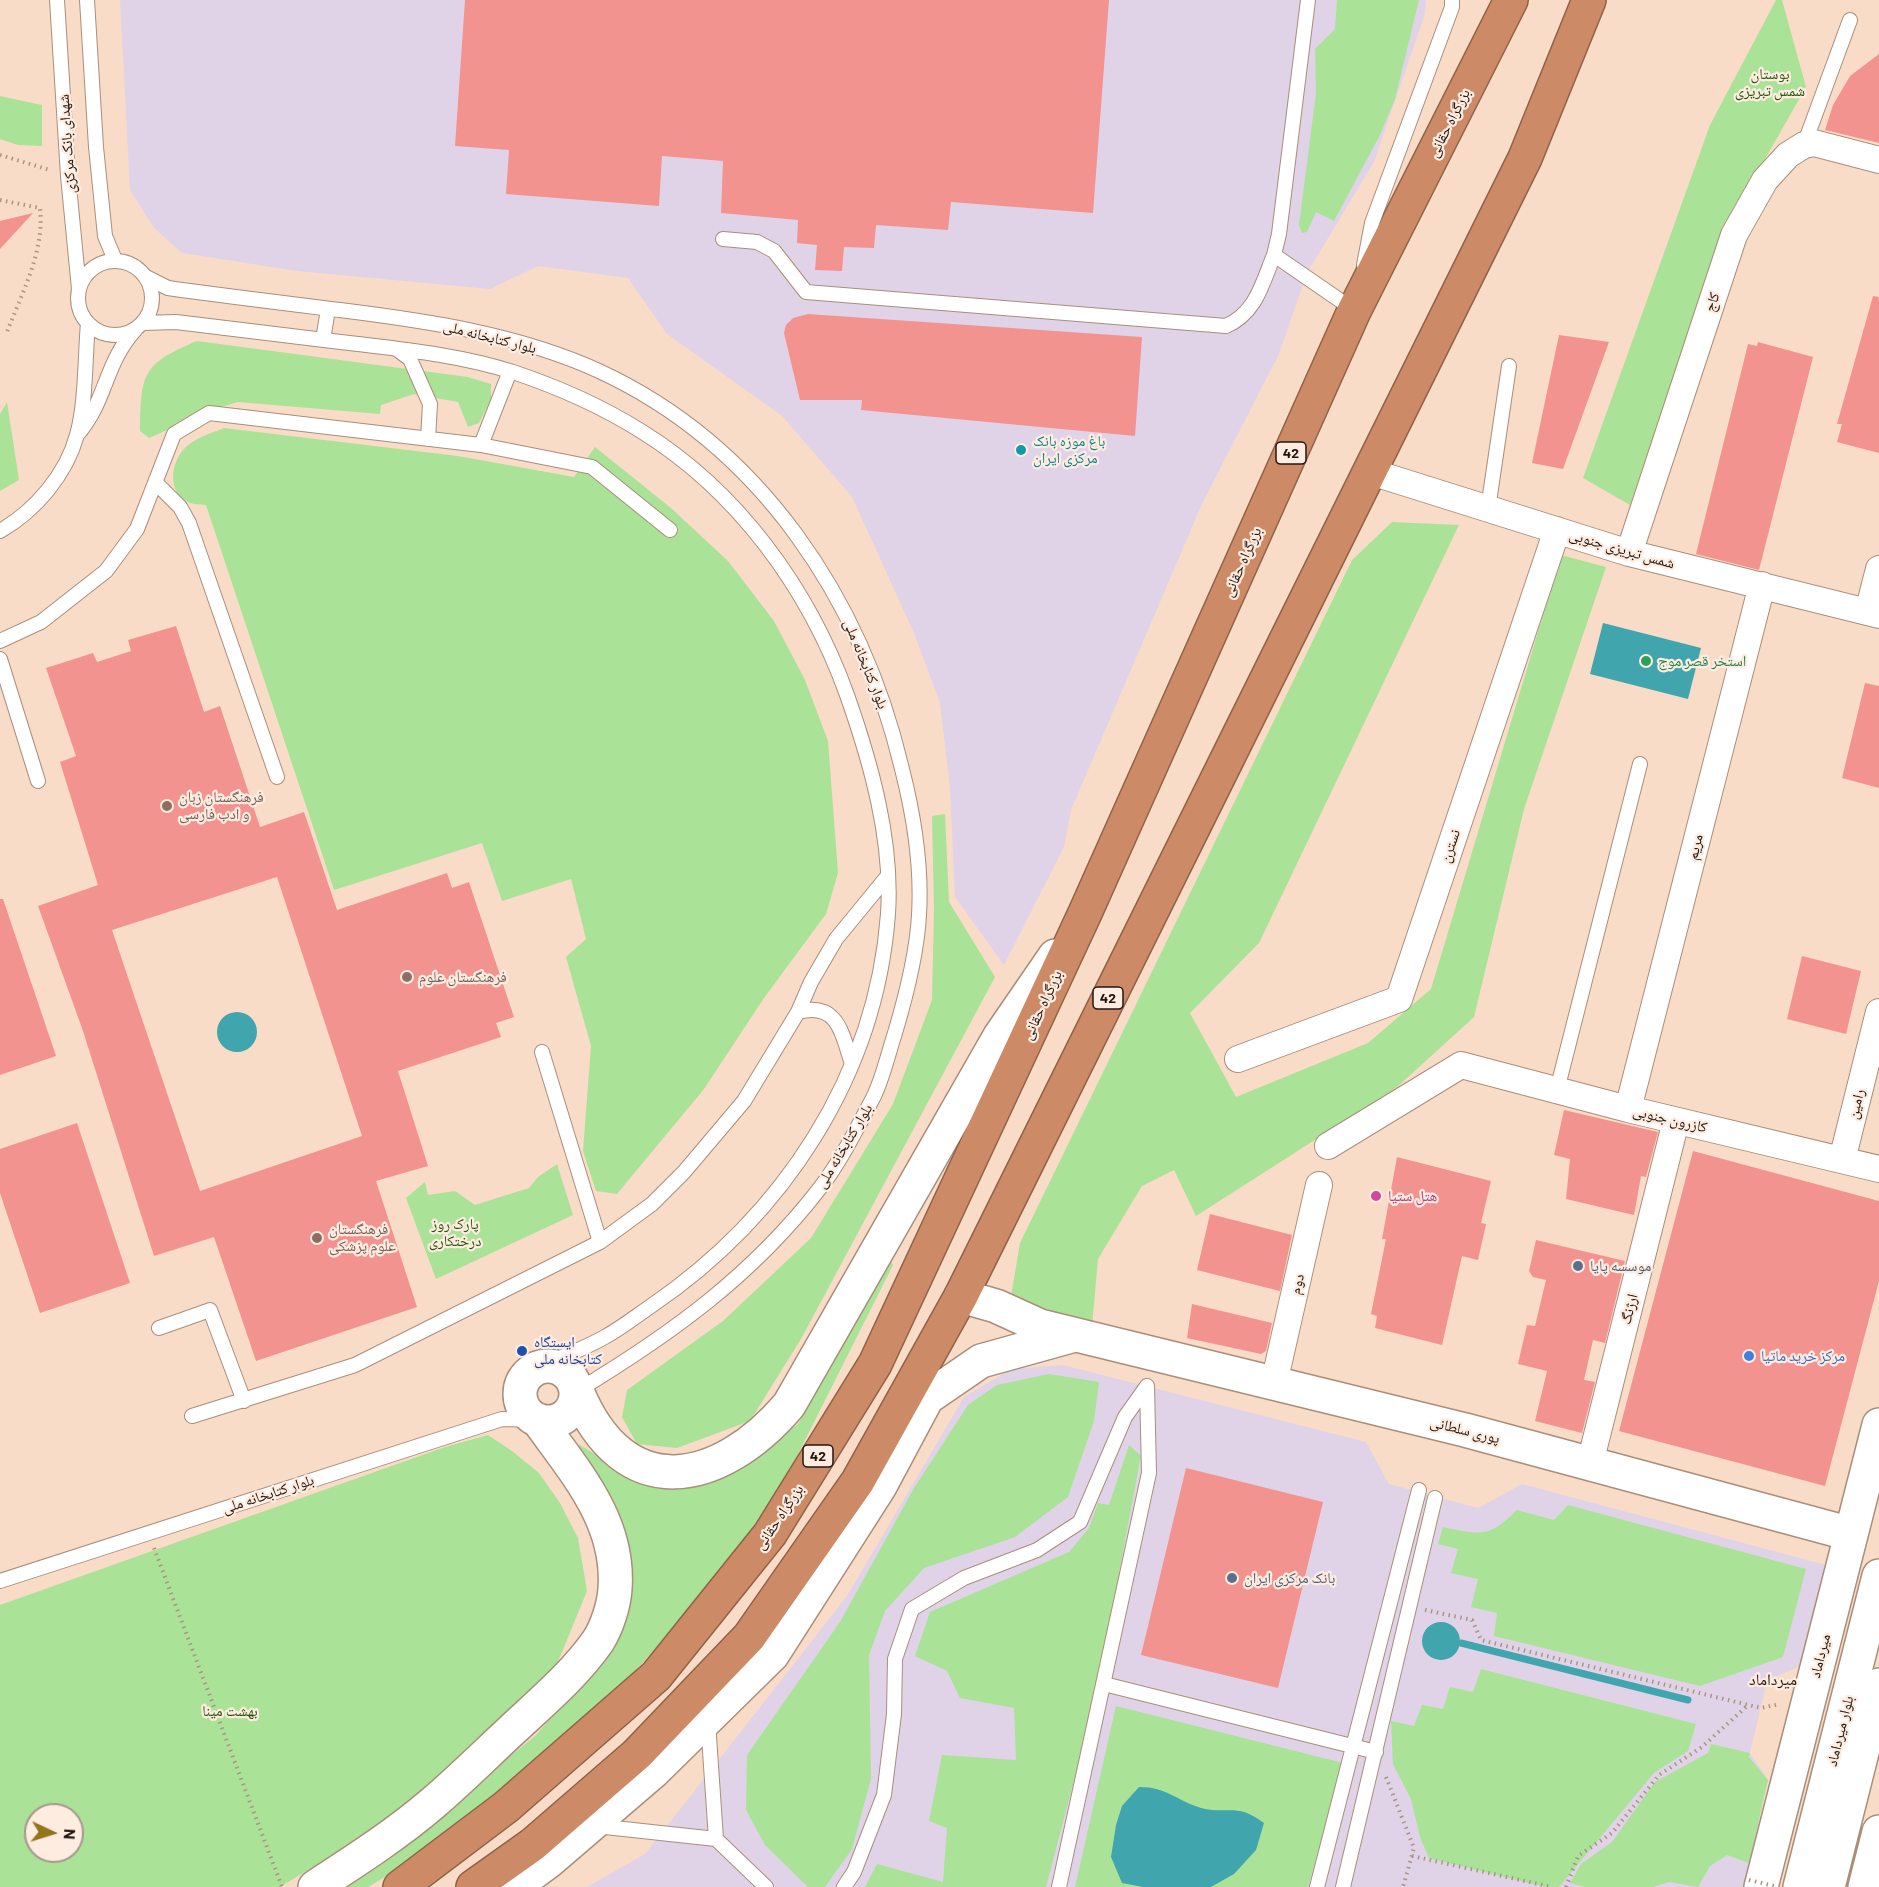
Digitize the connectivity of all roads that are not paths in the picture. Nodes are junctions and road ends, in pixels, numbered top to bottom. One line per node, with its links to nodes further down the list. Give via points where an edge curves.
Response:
1 (57, 0): 14 (lane, شهدای بانک مرکزی)
2 (87, 0): 12 (lane, شهدای بانک مرکزی, via 105,236)
3 (1308, 0): 11 (lane)
4 (1511, 0): 16 (highway, بزرگراه حقانی / 42)
5 (1589, 0): 26 (highway, 42, via 1525,158)
6 (1453, 2): 16 (lane, via 1372,223)
7 (1850, 20): 8 (lane)
8 (1804, 145): 9 (street, via 1814,143); 32 (street, کاج, via 1788,155 1765,180 1734,235)
9 (1879, 160)
10 (723, 239): 11 (lane, via 757,242 774,251 806,292 1226,326 1238,321 1252,307)
11 (1274, 255): 16 (lane)
12 (115, 260): 13 (lane, via 127,262); 14 (lane, via 92,268)
13 (146, 277): 15 (lane, بلوار کتابخانه ملی, via 168,288); 18 (lane, via 152,288 152,300)
14 (80, 289): 17 (lane, via 81,313)
15 (328, 309): 19 (lane); 61 (lane, بلوار کتابخانه ملی, via 419,320 519,341 600,372 662,407 728,457 783,515 830,581 876,681 894,734 915,821 919,915 904,1002 875,1094 823,1185 767,1250 703,1308)
16 (1354, 311): 42 (highway, بزرگراه حقانی / 42)
17 (88, 323): 18 (lane, via 107,334 118,335); 23 (lane)
18 (141, 325): 19 (lane, بلوار کتابخانه ملی, via 176,322); 23 (lane, via 120,347 94,411)
19 (323, 340): 20 (lane, بلوار کتابخانه ملی)
20 (397, 349): 22 (lane, بلوار کتابخانه ملی); 24 (lane, via 410,358 430,404)
21 (1509, 366): 28 (lane)
22 (510, 371): 25 (lane); 41 (lane, بلوار کتابخانه ملی, via 587,400 645,433 707,480 759,536 803,597 839,672 864,743 884,825)
23 (77, 435): 31 (lane, via 53,483 22,516)
24 (428, 439): 25 (lane); 27 (lane, via 210,413 174,434)
25 (481, 445): 29 (lane, via 592,467)
26 (1368, 471): 28 (street, شمس تبریزی جنوبی); 56 (highway, 42)
27 (156, 483): 36 (lane, via 137,530 106,571 41,622); 39 (lane, via 180,507 189,523)
28 (1488, 509): 30 (street, شمس تبریزی جنوبی)
29 (670, 530)
30 (1557, 530): 32 (street, شمس تبریزی جنوبی); 46 (street, نسترن, via 1399,999)
31 (0, 531)
32 (1629, 553): 34 (street, شمس تبریزی جنوبی)
33 (1879, 569): 35 (street)
34 (1762, 585): 35 (street, شمس تبریزی جنوبی); 49 (street, مریم)
35 (1873, 613)
36 (0, 641)
37 (0, 659): 40 (lane)
38 (1641, 764): 48 (lane)
39 (277, 777)
40 (38, 781)
41 (886, 878): 43 (lane, via 836,939); 47 (lane, بلوار کتابخانه ملی, via 888,913 874,995)
42 (1085, 913): 61 (main road, via 1000,1036 789,1405 753,1443 717,1464 676,1472 656,1471 637,1465 608,1442 586,1414); 84 (highway, بزرگراه حقانی / 42, via 875,1364 770,1534 656,1676 506,1807)
43 (798, 1012): 47 (lane, via 814,1008 834,1019 842,1030); 55 (lane, via 744,1101 684,1172 652,1204)
44 (1879, 1012): 52 (street, رامین)
45 (542, 1052): 55 (lane)
46 (1238, 1059)
47 (852, 1064): 59 (lane, بلوار کتابخانه ملی, via 847,1081 797,1166 745,1228 683,1284 605,1337)
48 (1557, 1090): 49 (street, کازرون جنوبی); 51 (street, کازرون جنوبی, via 1461,1065)
49 (1628, 1109): 50 (street, کازرون جنوبی)
50 (1676, 1121): 52 (street, کازرون جنوبی); 66 (street, ارژنگ)
51 (1328, 1146)
52 (1842, 1160): 53 (street, کازرون جنوبی)
53 (1879, 1168)
54 (1319, 1185): 60 (street, دوم)
55 (600, 1242): 62 (lane, via 355,1365)
56 (961, 1296): 58 (main road, پوری سلطانی, via 996,1306 1040,1326); 85 (highway, 42, via 858,1481 749,1637 637,1754 532,1845)
57 (159, 1328): 62 (lane, via 210,1310)
58 (1076, 1335): 60 (main road, پوری سلطانی); 76 (main road, via 981,1361 927,1398 880,1486 772,1655)
59 (534, 1369): 61 (main road, via 561,1368 569,1374); 64 (main road, via 522,1382 520,1400 524,1409)
60 (1274, 1383): 66 (main road, پوری سلطانی)
61 (576, 1391): 64 (main road, via 576,1400 566,1417)
62 (244, 1401): 63 (lane)
63 (192, 1416)
64 (538, 1420): 71 (lane, بلوار کتابخانه ملی, via 502,1419); 83 (main road, via 592,1494 606,1524 614,1556 615,1590 600,1639 573,1673 432,1804)
65 (1879, 1425): 69 (main road, میرداماد)
66 (1590, 1463): 69 (main road, پوری سلطانی)
67 (1419, 1490): 72 (lane)
68 (1435, 1498): 75 (lane)
69 (1851, 1534): 82 (main road, میرداماد, via 1810,1698)
70 (1879, 1576): 92 (main road, بلوار میرداماد)
71 (0, 1581)
72 (1368, 1682): 75 (lane); 77 (lane)
73 (1104, 1684): 77 (lane); 88 (lane, via 1149,1473 1147,1386 1125,1417 1080,1522 1037,1550 964,1578 912,1609 896,1659 884,1795 854,1872); 89 (lane)
74 (1879, 1685): 93 (main road, بلوار میرداماد)
75 (1392, 1686): 78 (lane)
76 (707, 1718): 79 (main road, via 654,1771); 81 (lane)
77 (1352, 1745): 78 (lane); 90 (lane)
78 (1376, 1752): 91 (lane)
79 (591, 1825): 81 (lane); 86 (main road)
80 (1879, 1832): 94 (main road)
81 (716, 1839): 87 (lane)
82 (1755, 1883)
83 (315, 1887)
84 (400, 1887)
85 (473, 1887)
86 (514, 1887)
87 (766, 1887)
88 (844, 1887)
89 (1059, 1887)
90 (1317, 1887)
91 (1343, 1887)
92 (1800, 1887)
93 (1828, 1887)
94 (1865, 1887)

